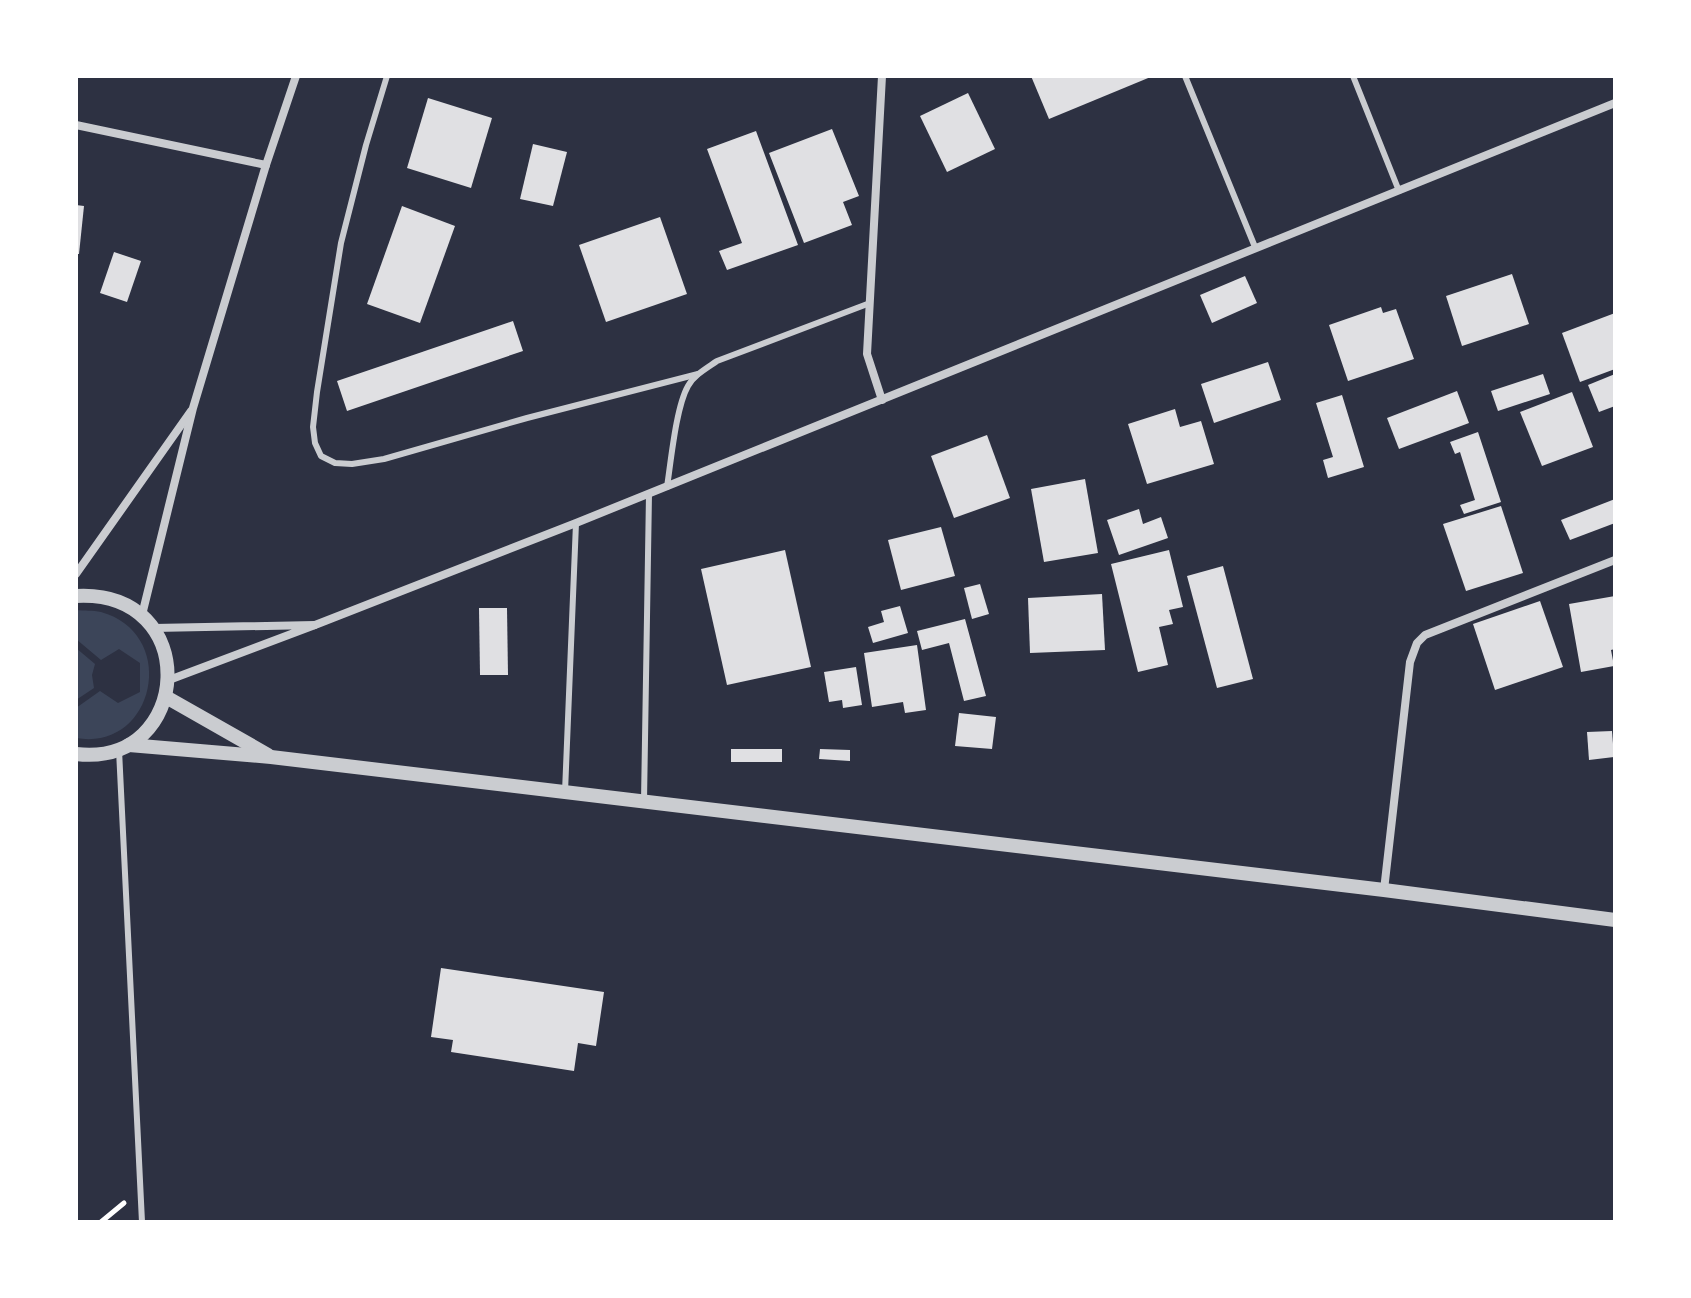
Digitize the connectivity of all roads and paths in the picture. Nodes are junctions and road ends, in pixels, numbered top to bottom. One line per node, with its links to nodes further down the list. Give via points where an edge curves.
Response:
1 (296, 76): 8 (street)
2 (387, 76): 12 (lane, via 341,243 313,427 321,456 352,464 384,459)
3 (882, 76): 11 (street)
4 (1185, 76): 10 (lane)
5 (1353, 76): 9 (lane)
6 (1615, 103): 9 (street)
7 (76, 125): 8 (street)
8 (266, 165): 14 (street)
9 (1399, 191): 10 (street)
10 (1255, 247): 13 (street)
11 (870, 303): 12 (lane, via 717,361); 13 (street, via 867,354)
12 (698, 374): 15 (lane, via 679,413)
13 (882, 400): 15 (street)
14 (193, 408): 19 (street); 21 (street)
15 (667, 487): 16 (street)
16 (649, 494): 17 (street); 30 (lane)
17 (576, 523): 22 (street); 29 (lane)
18 (1615, 560): 31 (street, via 1425,635 1417,643 1410,662)
19 (76, 574)
20 (76, 596): 21 (street, via 110,598)
21 (142, 615): 23 (street)
22 (315, 625): 23 (street); 24 (street)
23 (154, 628): 24 (street, via 168,661)
24 (169, 680): 25 (street)
25 (166, 697): 26 (street, via 148,729); 28 (street)
26 (124, 747): 27 (street, via 94,756); 28 (street); 33 (lane)
27 (76, 754)
28 (271, 757): 29 (street)
29 (565, 792): 30 (street)
30 (644, 801): 31 (street)
31 (1384, 890): 32 (street)
32 (1615, 920)
33 (140, 1190): 34 (path); 35 (lane)
34 (101, 1222)
35 (142, 1222)

